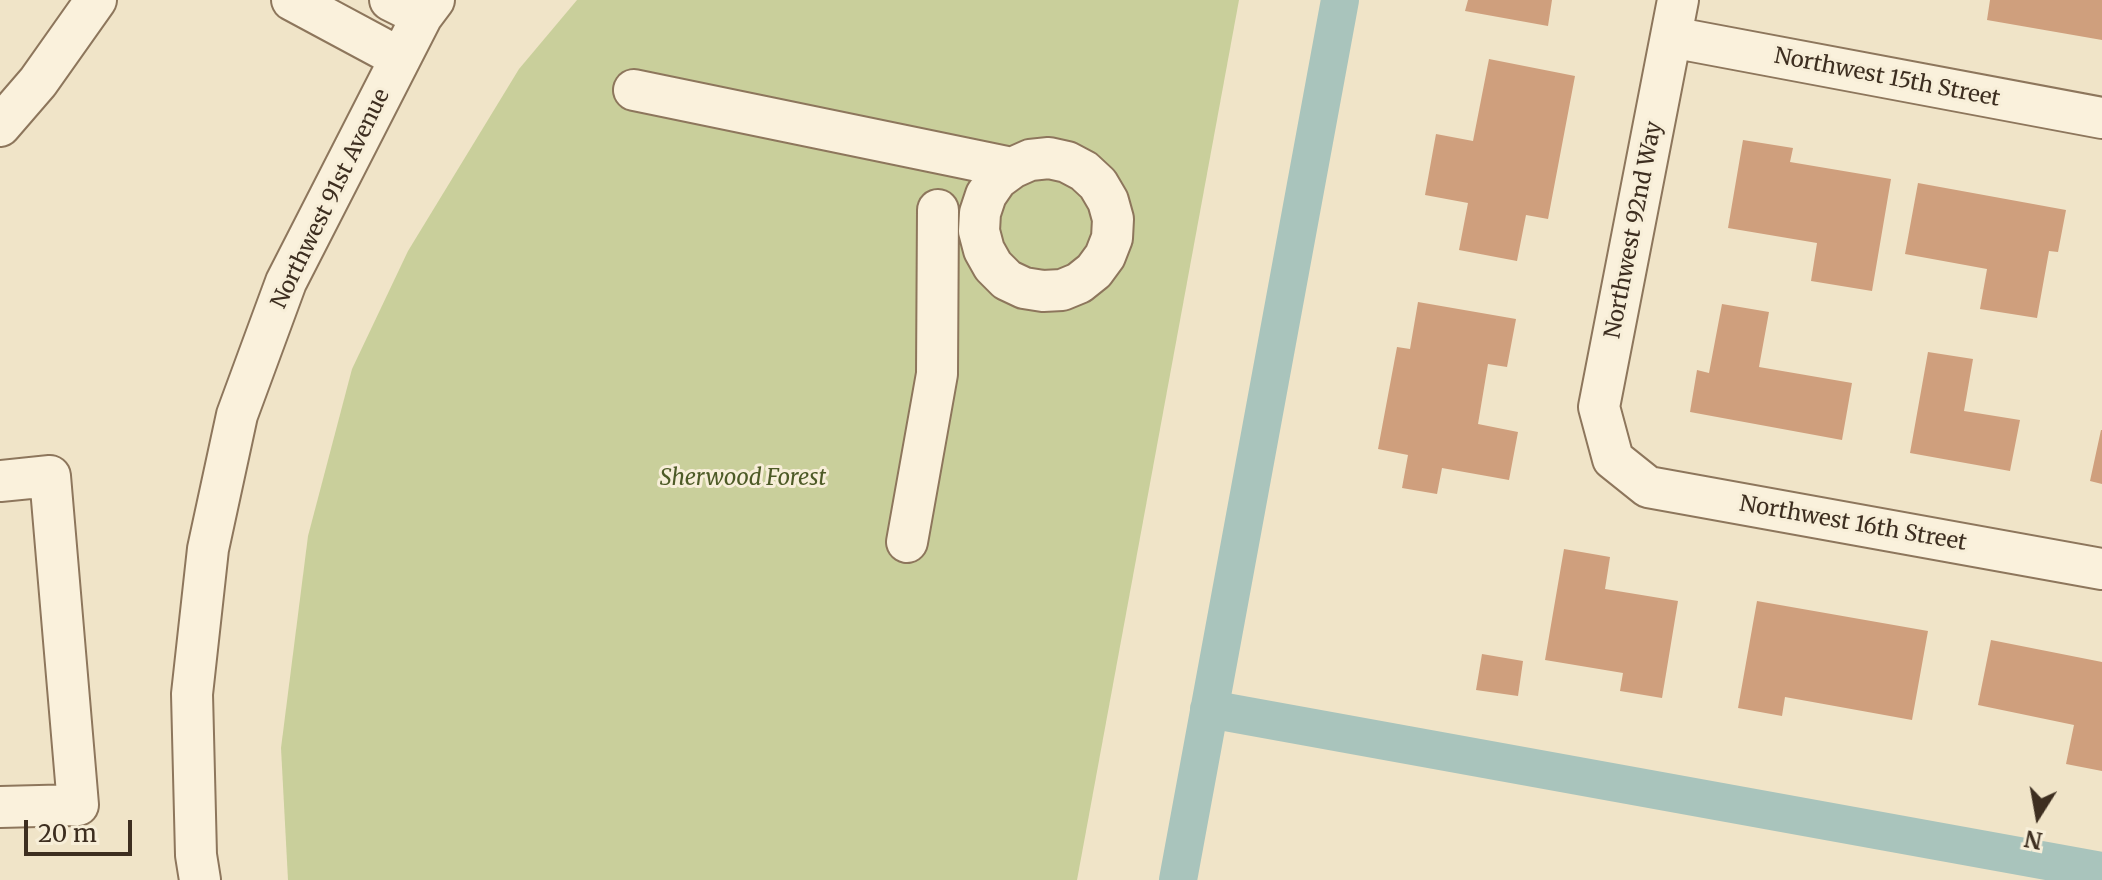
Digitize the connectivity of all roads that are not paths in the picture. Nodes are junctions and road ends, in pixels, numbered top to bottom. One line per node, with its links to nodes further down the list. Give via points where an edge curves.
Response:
1 (96, 0): 8 (street)
2 (292, 0): 5 (street)
3 (415, 5): 5 (street, Northwest 91st Avenue)
4 (1675, 18): 7 (street, Northwest 15th Street); 12 (street, Northwest 92nd Way, via 1599,407)
5 (400, 58): 17 (street, Northwest 91st Avenue, via 286,282 237,415 208,549 192,694)
6 (634, 90): 9 (street)
7 (2102, 118)
8 (0, 126)
9 (1012, 168): 10 (street, via 997,179 983,204 979,231); 10 (street, via 1049,158 1084,171 1108,201 1113,219 1109,247 1079,283 1043,291 1007,280)
10 (984, 250): 11 (street); 11 (street, via 925,206)
11 (937, 299): 14 (street, via 937,374)
12 (1613, 459): 15 (street, Northwest 16th Street, via 1648,487)
13 (0, 481): 16 (street, via 50,476 78,805)
14 (907, 542)
15 (2102, 569)
16 (0, 807)
17 (200, 880)

